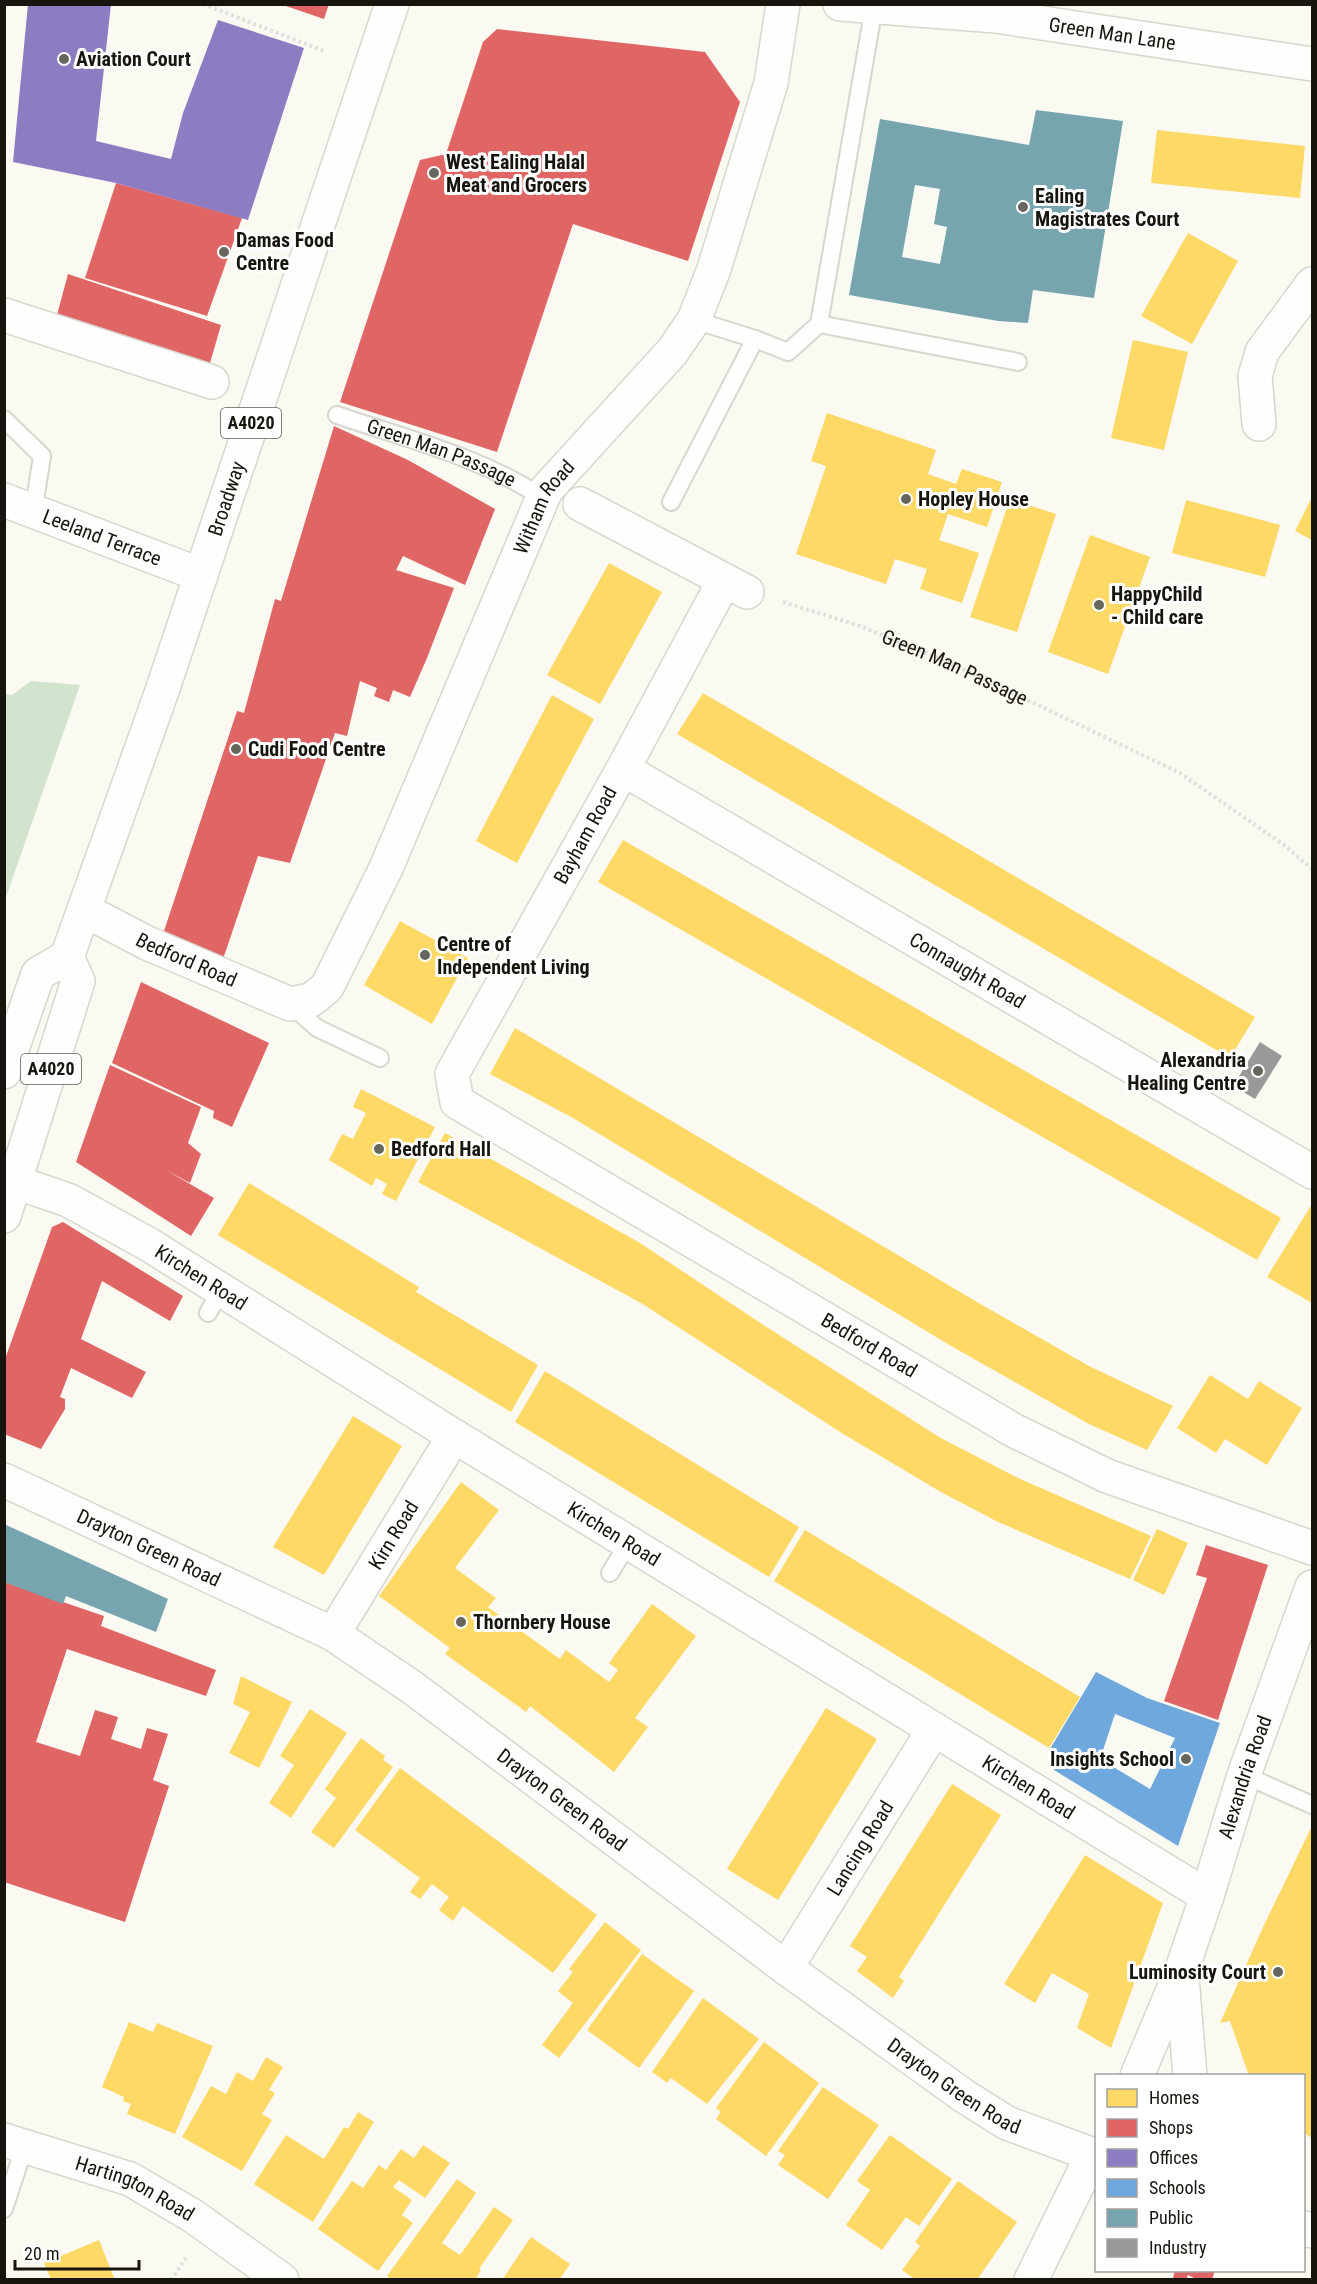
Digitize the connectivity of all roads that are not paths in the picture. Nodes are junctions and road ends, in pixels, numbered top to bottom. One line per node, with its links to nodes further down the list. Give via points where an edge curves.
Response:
1 (392, 4): 21 (street, Broadway / A4020)
2 (783, 4): 9 (street, Witham Road, via 771,83 714,269)
3 (840, 4): 4 (street, Green Man Lane)
4 (874, 7): 5 (street, Green Man Lane); 10 (lane)
5 (998, 10): 6 (street, Green Man Lane)
6 (1312, 64)
7 (1312, 284): 16 (street, via 1262,352 1255,376)
8 (4, 315): 13 (street)
9 (694, 320): 11 (lane); 17 (street, Witham Road, via 672,352)
10 (819, 324): 11 (lane, via 788,352); 12 (lane)
11 (755, 339): 18 (lane)
12 (1018, 362)
13 (212, 382)
14 (338, 415): 17 (lane, Green Man Passage, via 514,479)
15 (4, 419): 20 (lane, via 42,456)
16 (1259, 424)
17 (551, 485): 25 (street, Witham Road, via 386,868 327,987 311,1000)
18 (670, 502)
19 (579, 504): 22 (street, Bayham Road, via 736,587)
20 (19, 506): 21 (street, Leeland Terrace)
21 (201, 575): 23 (street, Broadway / A4020)
22 (623, 769): 28 (street, Bayham Road, via 452,1074); 29 (street, Connaught Road)
23 (84, 910): 24 (street, Broadway / A4020); 25 (street, Bedford Road, via 147,943)
24 (68, 957): 27 (street, A4020, via 38,974); 30 (street, A4020, via 78,981)
25 (290, 1004): 26 (lane, via 317,1028)
26 (380, 1058)
27 (4, 1072)
28 (453, 1090): 35 (street, Bedford Road, via 457,1102 1013,1430 1107,1476)
29 (1312, 1172)
30 (15, 1182): 31 (street, A4020); 32 (street, Kirchen Road, via 68,1200 148,1244 214,1301)
31 (4, 1215)
32 (454, 1436): 34 (street, Kirchen Road); 38 (street, Kirn Road)
33 (4, 1480): 38 (street, Drayton Green Road)
34 (628, 1542): 36 (lane); 39 (street, Kirchen Road)
35 (1312, 1548)
36 (610, 1573)
37 (1312, 1587): 40 (street, Alexandria Road)
38 (333, 1634): 43 (street, Drayton Green Road, via 413,1688)
39 (934, 1729): 42 (street, Kirchen Road); 43 (street, Lancing Road)
40 (1244, 1775): 41 (lane); 42 (street, Alexandria Road)
41 (1312, 1805)
42 (1207, 1896): 44 (street, Alexandria Road)
43 (786, 1968): 48 (street, Drayton Green Road, via 1007,2123)
44 (1182, 1969): 45 (street, Alexandria Road); 46 (street, Alexandria Road)
45 (1138, 2074)
46 (1190, 2074)
47 (15, 2143): 50 (lane); 51 (street, Hartington Road, via 130,2179 193,2216)
48 (1095, 2156)
49 (1095, 2157): 52 (street, via 1059,2218)
50 (4, 2209)
51 (282, 2280)
52 (1031, 2280)

